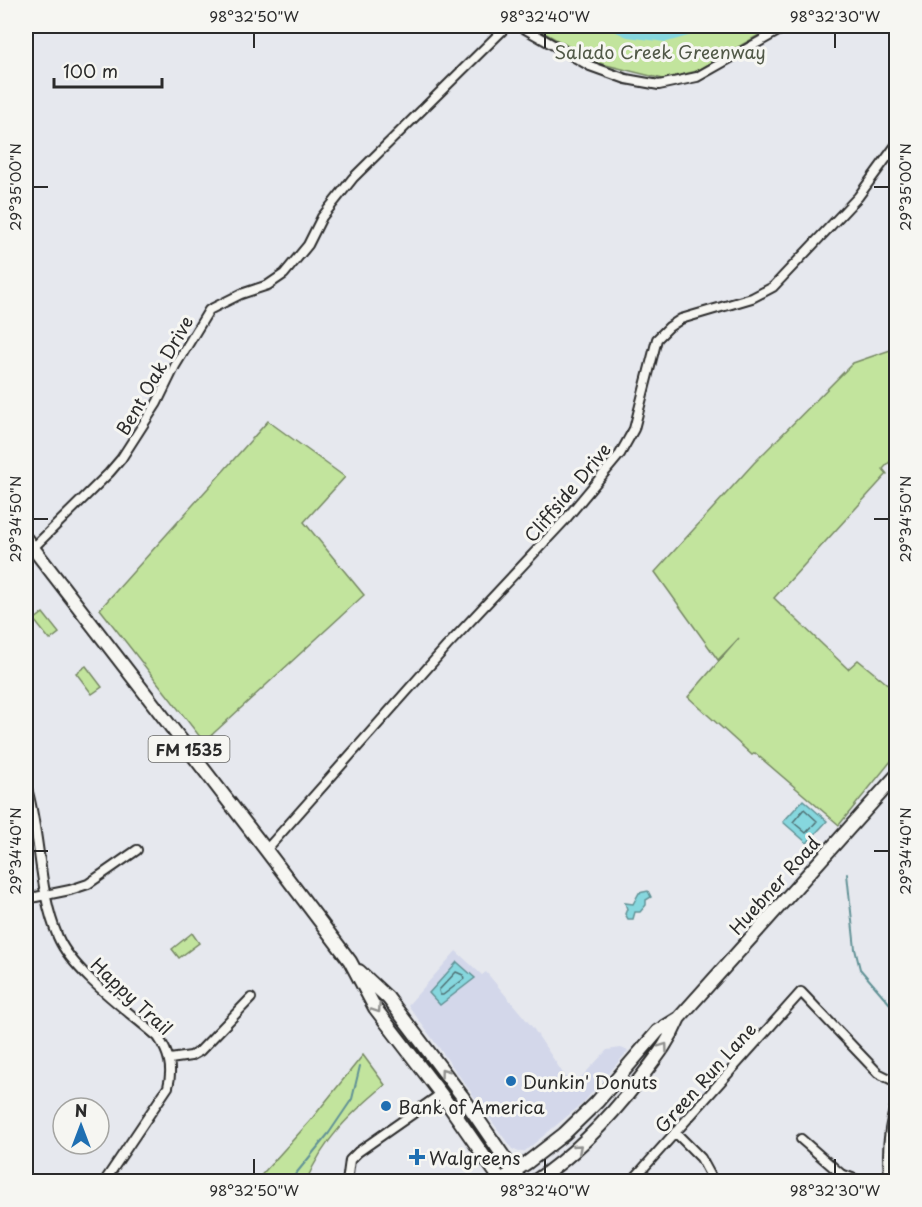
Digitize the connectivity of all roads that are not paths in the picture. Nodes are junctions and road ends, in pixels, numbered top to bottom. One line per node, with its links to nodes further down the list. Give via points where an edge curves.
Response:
1 (507, 26): 5 (street, Bent Oak Drive, via 353,178 284,274 209,310 121,459)
2 (520, 26): 3 (street, via 590,66 659,85 697,77)
3 (787, 26)
4 (897, 145): 9 (street, Cliffside Drive, via 858,197 773,287 752,298 681,319 657,339 634,429 620,454)
5 (29, 543): 9 (main road, FM 1535)
6 (897, 776): 14 (main road, Huebner Road)
7 (26, 785): 10 (street, Happy Trail)
8 (137, 850): 10 (street, via 88,884)
9 (266, 850): 12 (main road, FM 1535)
10 (47, 894): 11 (street); 15 (street, Happy Trail, via 58,938 73,961 158,1037)
11 (26, 899)
12 (350, 962): 19 (main road, FM 1535, one-way to 19, via 375,1008); 23 (main road, FM 1535, one-way to 12, via 388,998)
13 (251, 998): 15 (street, via 201,1051)
14 (679, 1018): 16 (main road, Huebner Road, via 658,1032); 17 (main road, Huebner Road, one-way to 14, via 669,1041)
15 (170, 1059): 26 (street, Happy Trail, via 168,1087)
16 (630, 1062): 17 (main road); 23 (main road, Huebner Road, via 597,1102)
17 (645, 1073): 28 (main road, Huebner Road, one-way to 17, via 595,1133)
18 (897, 1082): 21 (street, Green Run Lane, via 878,1073 801,992)
19 (441, 1094): 24 (main road, FM 1535); 27 (street, via 358,1152 347,1170)
20 (897, 1103): 25 (street, via 891,1118 888,1151)
21 (675, 1132): 29 (street, Green Run Lane); 30 (street, via 701,1158)
22 (801, 1139): 31 (street, via 841,1174)
23 (517, 1176): 24 (main road, Huebner Road)
24 (500, 1181)
25 (890, 1181): 32 (street)
26 (105, 1182)
27 (347, 1182)
28 (534, 1182)
29 (631, 1182)
30 (714, 1182)
31 (863, 1182)
32 (880, 1182)

